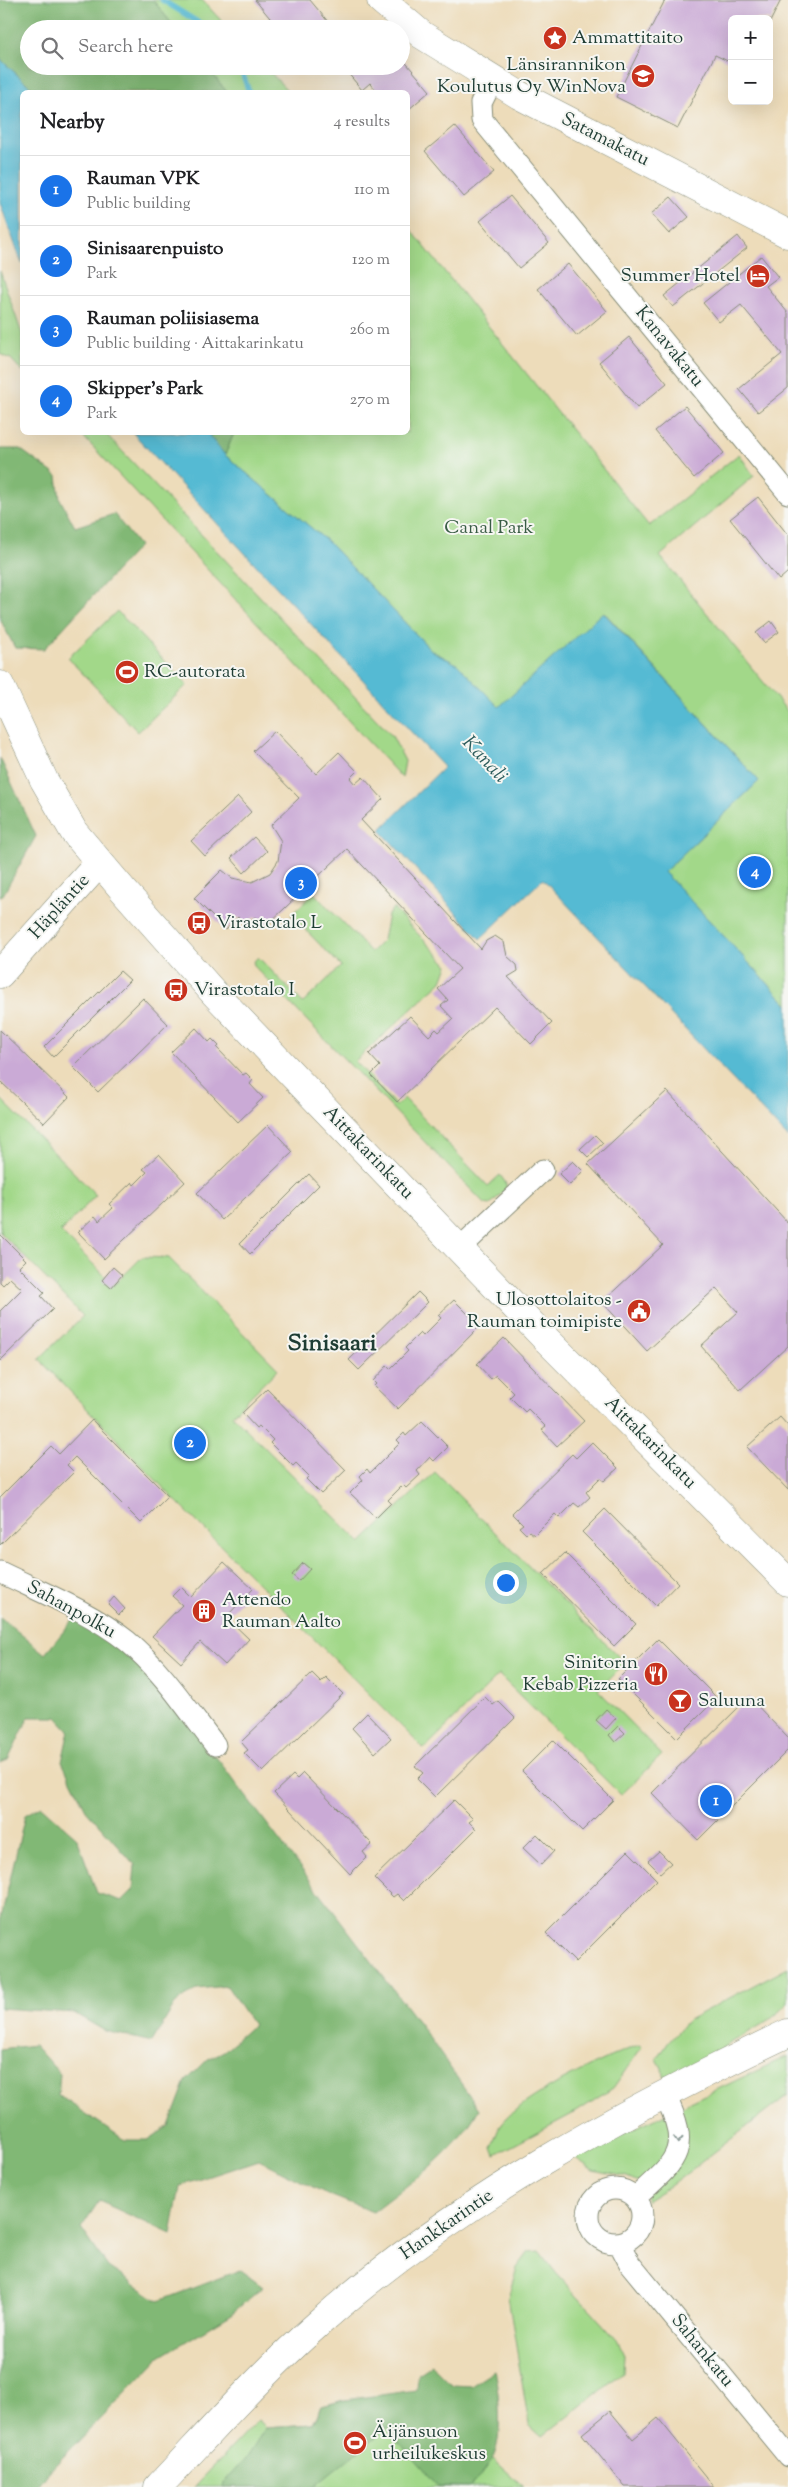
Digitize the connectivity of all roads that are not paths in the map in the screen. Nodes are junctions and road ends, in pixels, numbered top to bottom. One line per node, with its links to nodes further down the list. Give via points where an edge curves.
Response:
1 (381, 0): 2 (main road, Satamakatu)
2 (404, 20)
3 (410, 25): 4 (main road, Satamakatu)
4 (493, 79): 5 (main road, Satamakatu); 6 (street, Kanavakatu, via 481,103 482,120)
5 (788, 234)
6 (788, 493)
7 (0, 685): 8 (main road, Aittakarinkatu, via 44,780 74,832)
8 (100, 863): 9 (main road, Häpläntie); 11 (main road, Aittakarinkatu, via 214,993)
9 (0, 974)
10 (543, 1170): 11 (street)
11 (460, 1248): 13 (main road, Aittakarinkatu)
12 (0, 1572): 14 (street, Sahanpolku, via 98,1620 128,1642 152,1666)
13 (788, 1582)
14 (215, 1745)
15 (788, 2033): 16 (main road, Hankkarintie)
16 (665, 2095): 17 (street, one-way to 17, via 677,2119 680,2145 668,2168); 20 (main road, Hankkarintie, via 544,2160 435,2232 317,2324)
17 (635, 2198): 18 (street, via 642,2213 639,2229 634,2236); 18 (street, via 612,2189 592,2203 588,2219 595,2235 610,2243)
18 (619, 2243): 19 (street, Sahankatu, via 630,2264)
19 (788, 2456)
20 (158, 2487)

